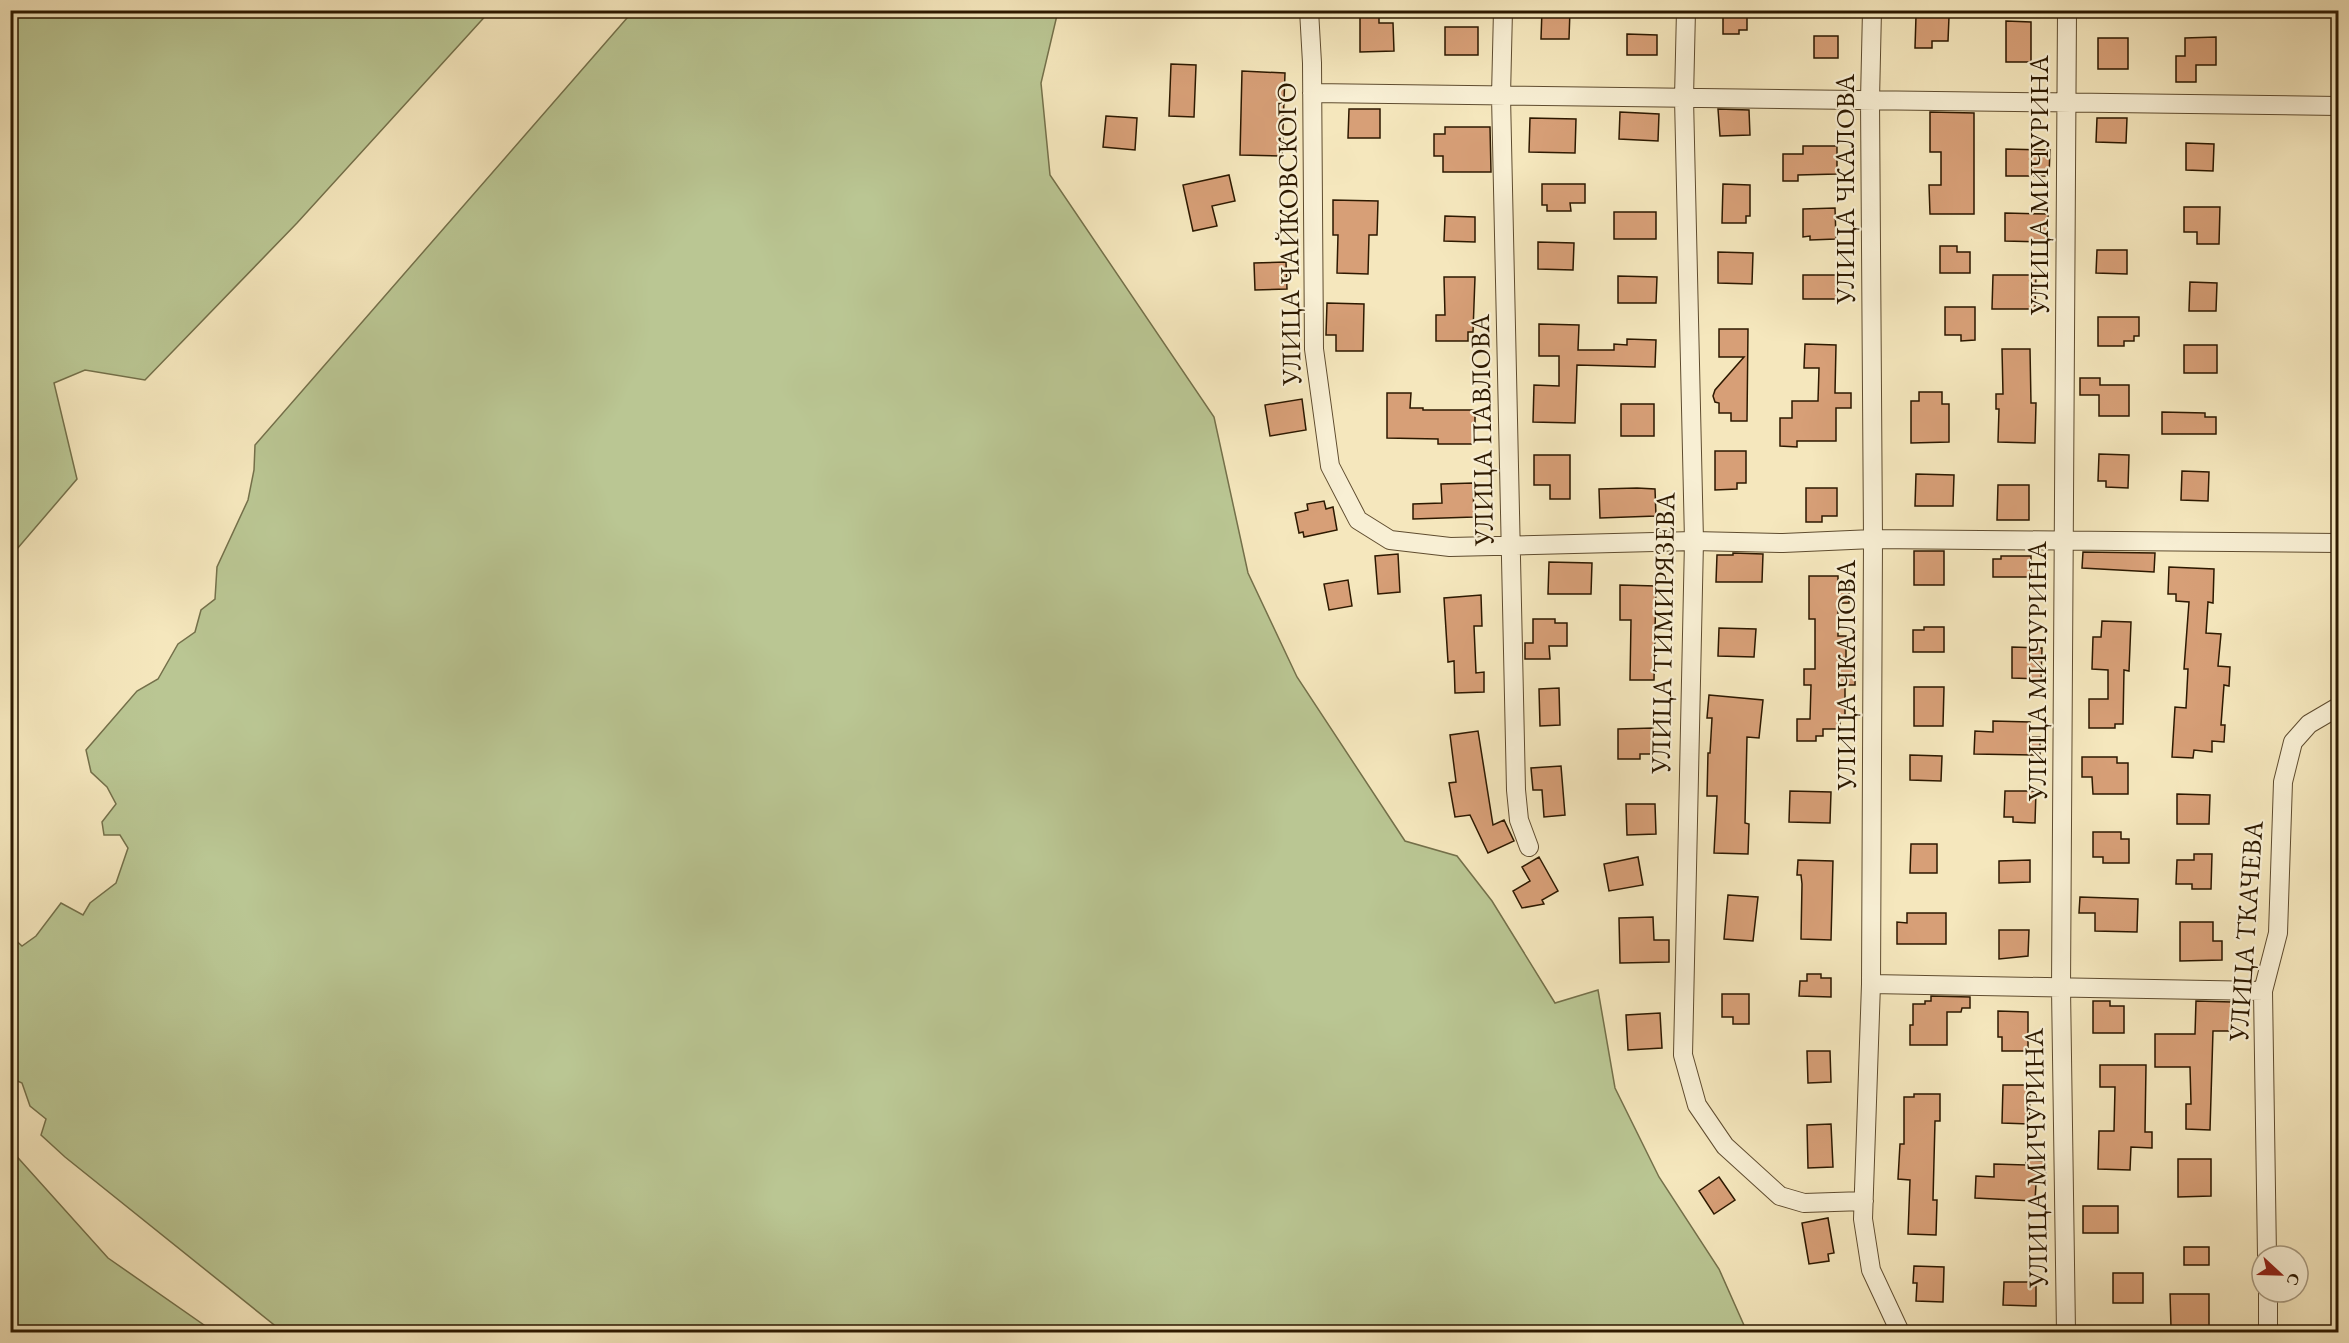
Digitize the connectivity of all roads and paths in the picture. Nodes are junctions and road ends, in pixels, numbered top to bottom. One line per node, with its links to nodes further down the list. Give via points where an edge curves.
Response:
1 (1308, 10): 6 (street, УЛИЦА ЧАЙКОВСКОГО)
2 (1503, 10): 7 (street, УЛИЦА ПАВЛОВА)
3 (1686, 10): 8 (street, УЛИЦА ТИМИРЯЗЕВА)
4 (1872, 10): 9 (street, УЛИЦА ЧКАЛОВА)
5 (2067, 10): 10 (street, УЛИЦА МИЧУРИНА)
6 (1312, 93): 7 (street); 16 (street, УЛИЦА ЧАЙКОВСКОГО, via 1314,349 1330,466 1358,520 1390,540 1450,547)
7 (1501, 96): 8 (street); 16 (street, УЛИЦА ПАВЛОВА)
8 (1684, 98): 9 (street); 14 (street, УЛИЦА ТИМИРЯЗЕВА)
9 (1870, 100): 10 (street); 12 (street, УЛИЦА ЧКАЛОВА)
10 (2066, 103): 11 (street); 13 (street, УЛИЦА МИЧУРИНА)
11 (2338, 106)
12 (1874, 539): 13 (street); 14 (street); 19 (street, УЛИЦА ЧКАЛОВА)
13 (2065, 539): 15 (street); 20 (street, УЛИЦА МИЧУРИНА)
14 (1694, 541): 16 (street); 22 (street, УЛИЦА ТИМИРЯЗЕВА, via 1683,1055 1697,1105 1725,1146 1780,1196 1804,1203)
15 (2338, 543)
16 (1511, 544): 18 (street, УЛИЦА ПАВЛОВА, via 1516,790 1519,820)
17 (2338, 706): 21 (street, УЛИЦА ТКАЧЕВА, via 2309,724 2294,742 2283,782 2278,933)
18 (1529, 847)
19 (1872, 984): 20 (street); 22 (street, УЛИЦА ЧКАЛОВА)
20 (2061, 988): 21 (street); 26 (street, УЛИЦА МИЧУРИНА)
21 (2263, 991): 23 (street, УЛИЦА ТКАЧЕВА)
22 (1864, 1201): 25 (street, УЛИЦА ЧКАЛОВА, via 1871,1269)
23 (2267, 1244)
24 (2268, 1304): 27 (street)
25 (1899, 1332)
26 (2066, 1332)
27 (2268, 1332)

